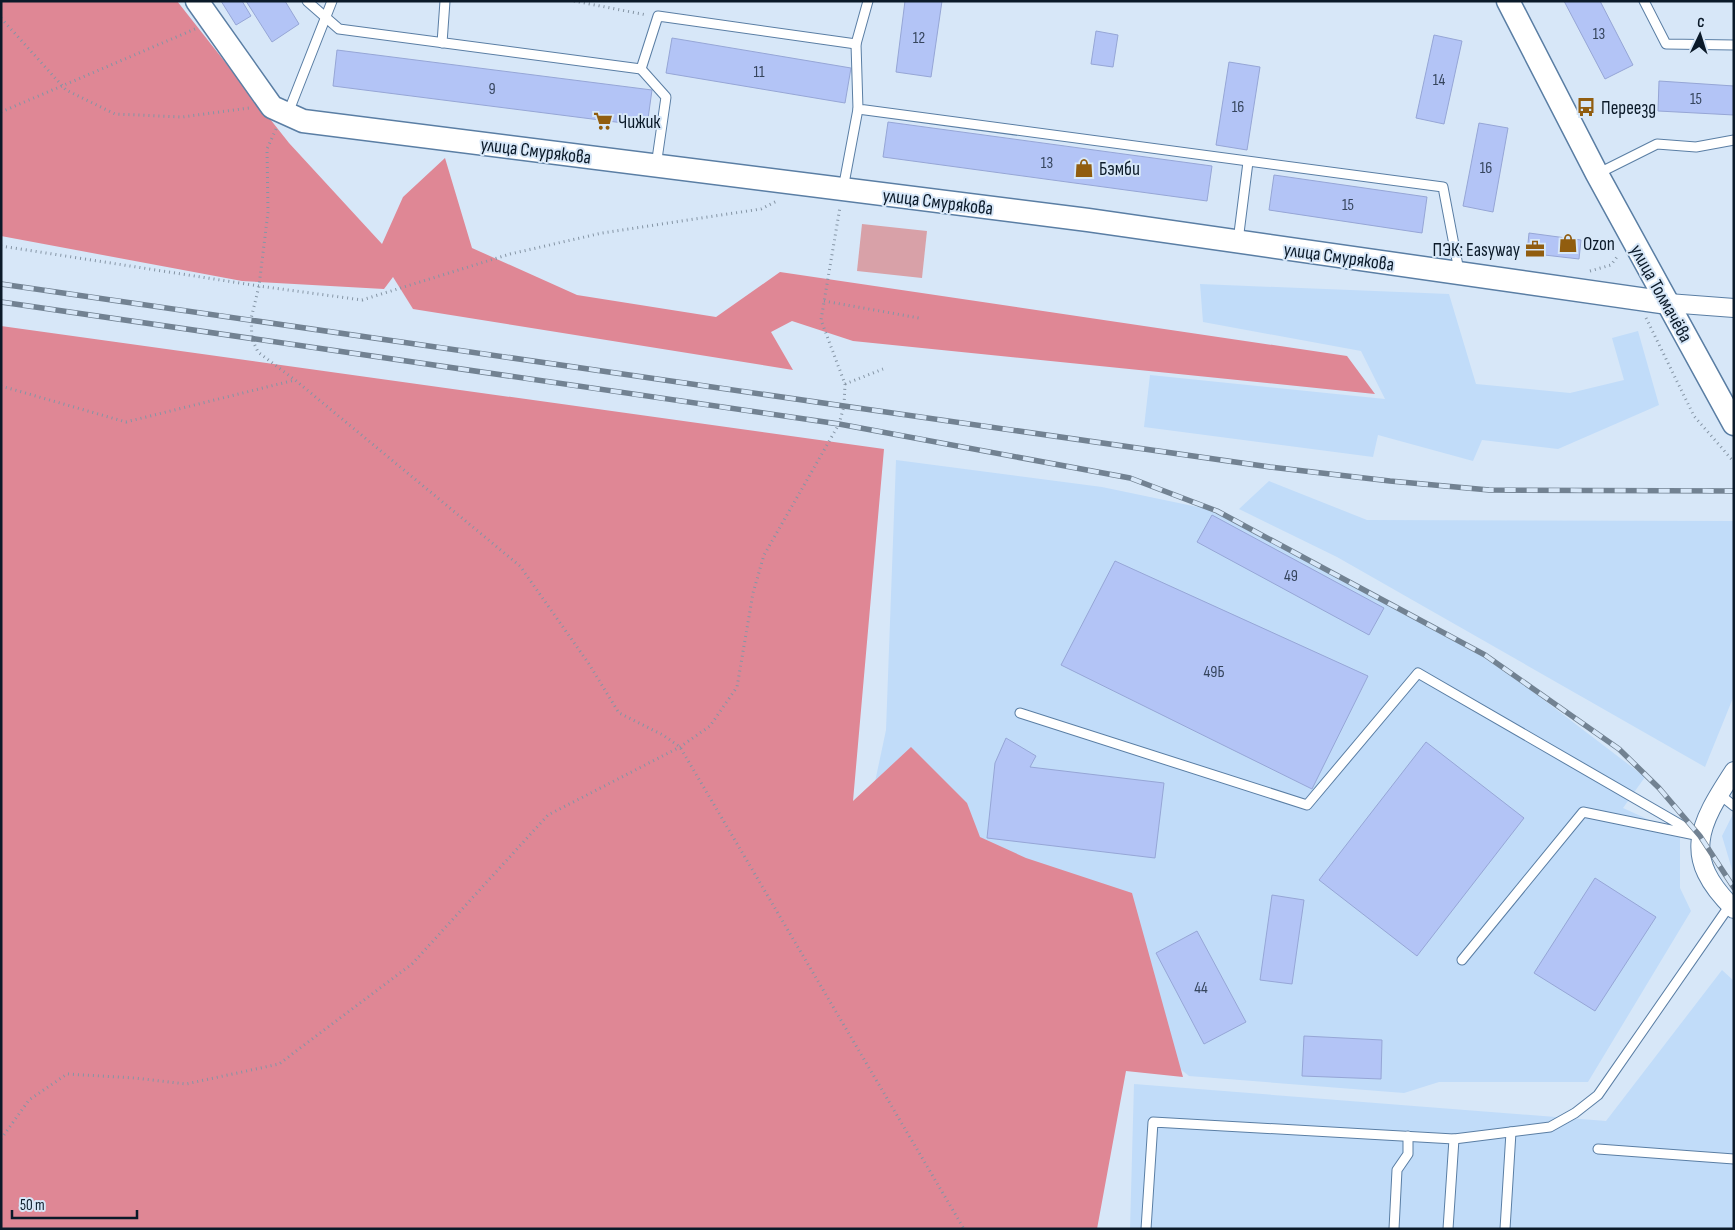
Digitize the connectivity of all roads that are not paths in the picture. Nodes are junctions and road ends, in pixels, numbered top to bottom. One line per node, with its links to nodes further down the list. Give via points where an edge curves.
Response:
1 (197, 1): 14 (street)
2 (307, 1): 8 (lane)
3 (332, 1): 8 (lane)
4 (445, 1): 9 (lane)
5 (868, 1): 10 (lane)
6 (1508, 1): 18 (street, улица Толмачёва)
7 (1644, 1): 11 (lane, via 1666,44)
8 (325, 18): 9 (lane, via 338,29); 14 (lane)
9 (442, 43): 12 (lane)
10 (856, 44): 12 (lane, via 658,16); 13 (lane)
11 (1734, 44)
12 (642, 69): 17 (lane, via 666,97)
13 (858, 109): 16 (lane); 19 (lane)
14 (281, 111): 17 (street, улица Смурякова, via 303,120)
15 (1734, 140): 18 (lane, via 1696,147 1656,144)
16 (1248, 162): 20 (lane); 21 (lane, via 1443,187)
17 (656, 166): 19 (street, улица Смурякова)
18 (1597, 174): 22 (street, улица Толмачёва)
19 (843, 189): 20 (street, улица Смурякова)
20 (1238, 241): 21 (street, улица Смурякова)
21 (1459, 272): 22 (street, улица Смурякова)
22 (1668, 303): 23 (street, улица Смурякова); 24 (street, улица Толмачёва)
23 (1734, 308)
24 (1734, 424)
25 (1020, 713): 29 (lane, via 1307,805 1418,673)
26 (1734, 772): 27 (street)
27 (1719, 794): 28 (lane); 29 (street)
28 (1734, 806)
29 (1700, 836): 30 (street, via 1703,870); 31 (lane, via 1583,812)
30 (1732, 907): 32 (lane, via 1598,1096 1550,1127)
31 (1462, 960)
32 (1511, 1132): 34 (lane); 40 (lane)
33 (1408, 1136): 34 (lane); 37 (lane, via 1153,1122); 38 (lane, via 1408,1154 1397,1170)
34 (1454, 1139): 39 (lane)
35 (1598, 1149): 36 (lane)
36 (1734, 1160)
37 (1146, 1229)
38 (1394, 1229)
39 (1448, 1229)
40 (1506, 1229)

